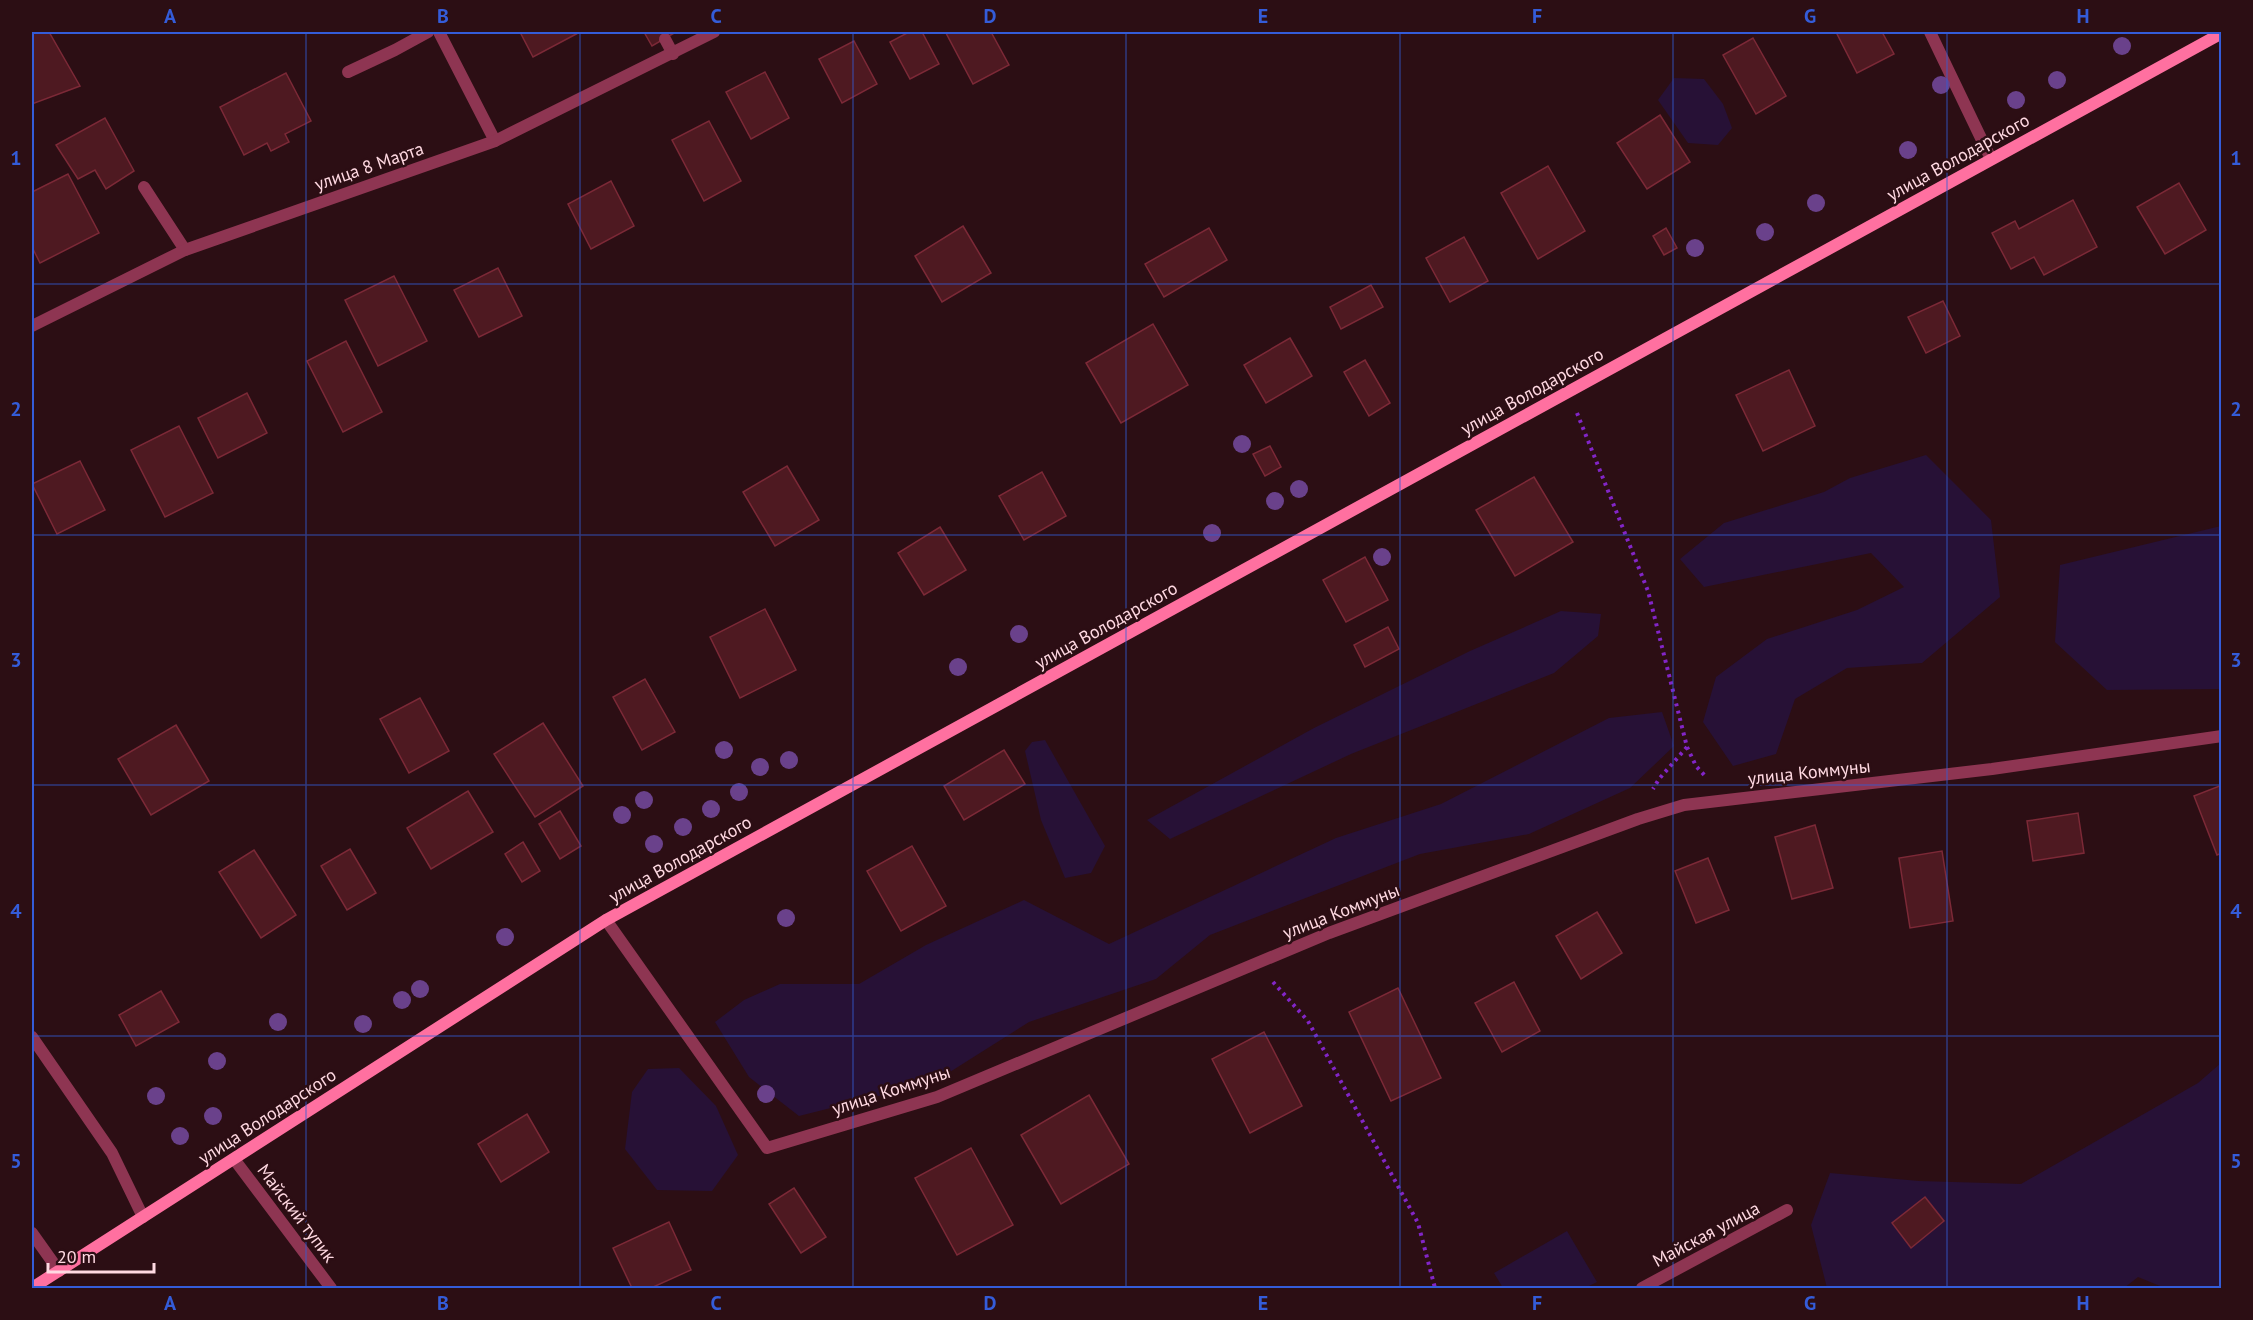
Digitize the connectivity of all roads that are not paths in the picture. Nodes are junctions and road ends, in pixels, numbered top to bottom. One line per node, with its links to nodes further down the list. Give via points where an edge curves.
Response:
1 (428, 32): 9 (street)
2 (439, 32): 10 (street)
3 (714, 32): 6 (street, улица 8 Марта)
4 (1930, 32): 11 (street)
5 (2222, 33): 11 (main road, улица Володарского)
6 (701, 35): 8 (street, улица 8 Марта)
7 (664, 39): 8 (street)
8 (673, 54): 10 (street, улица 8 Марта)
9 (348, 72)
10 (495, 141): 13 (street, улица 8 Марта)
11 (1991, 159): 16 (main road, улица Володарского)
12 (144, 187): 13 (street)
13 (185, 250): 14 (street, улица 8 Марта)
14 (32, 326)
15 (2222, 736): 16 (street, улица Коммуны, via 1992,769 1684,805 1329,933 937,1097 767,1148)
16 (606, 920): 18 (main road, улица Володарского)
17 (32, 1037): 20 (street, via 112,1153)
18 (234, 1159): 20 (main road, улица Володарского); 24 (street, Майский тупик)
19 (1786, 1210): 25 (street, Майская улица)
20 (143, 1217): 22 (main road, улица Володарского)
21 (32, 1233): 22 (street)
22 (59, 1271): 23 (main road, улица Володарского)
23 (32, 1288)
24 (332, 1288)
25 (1642, 1288)

